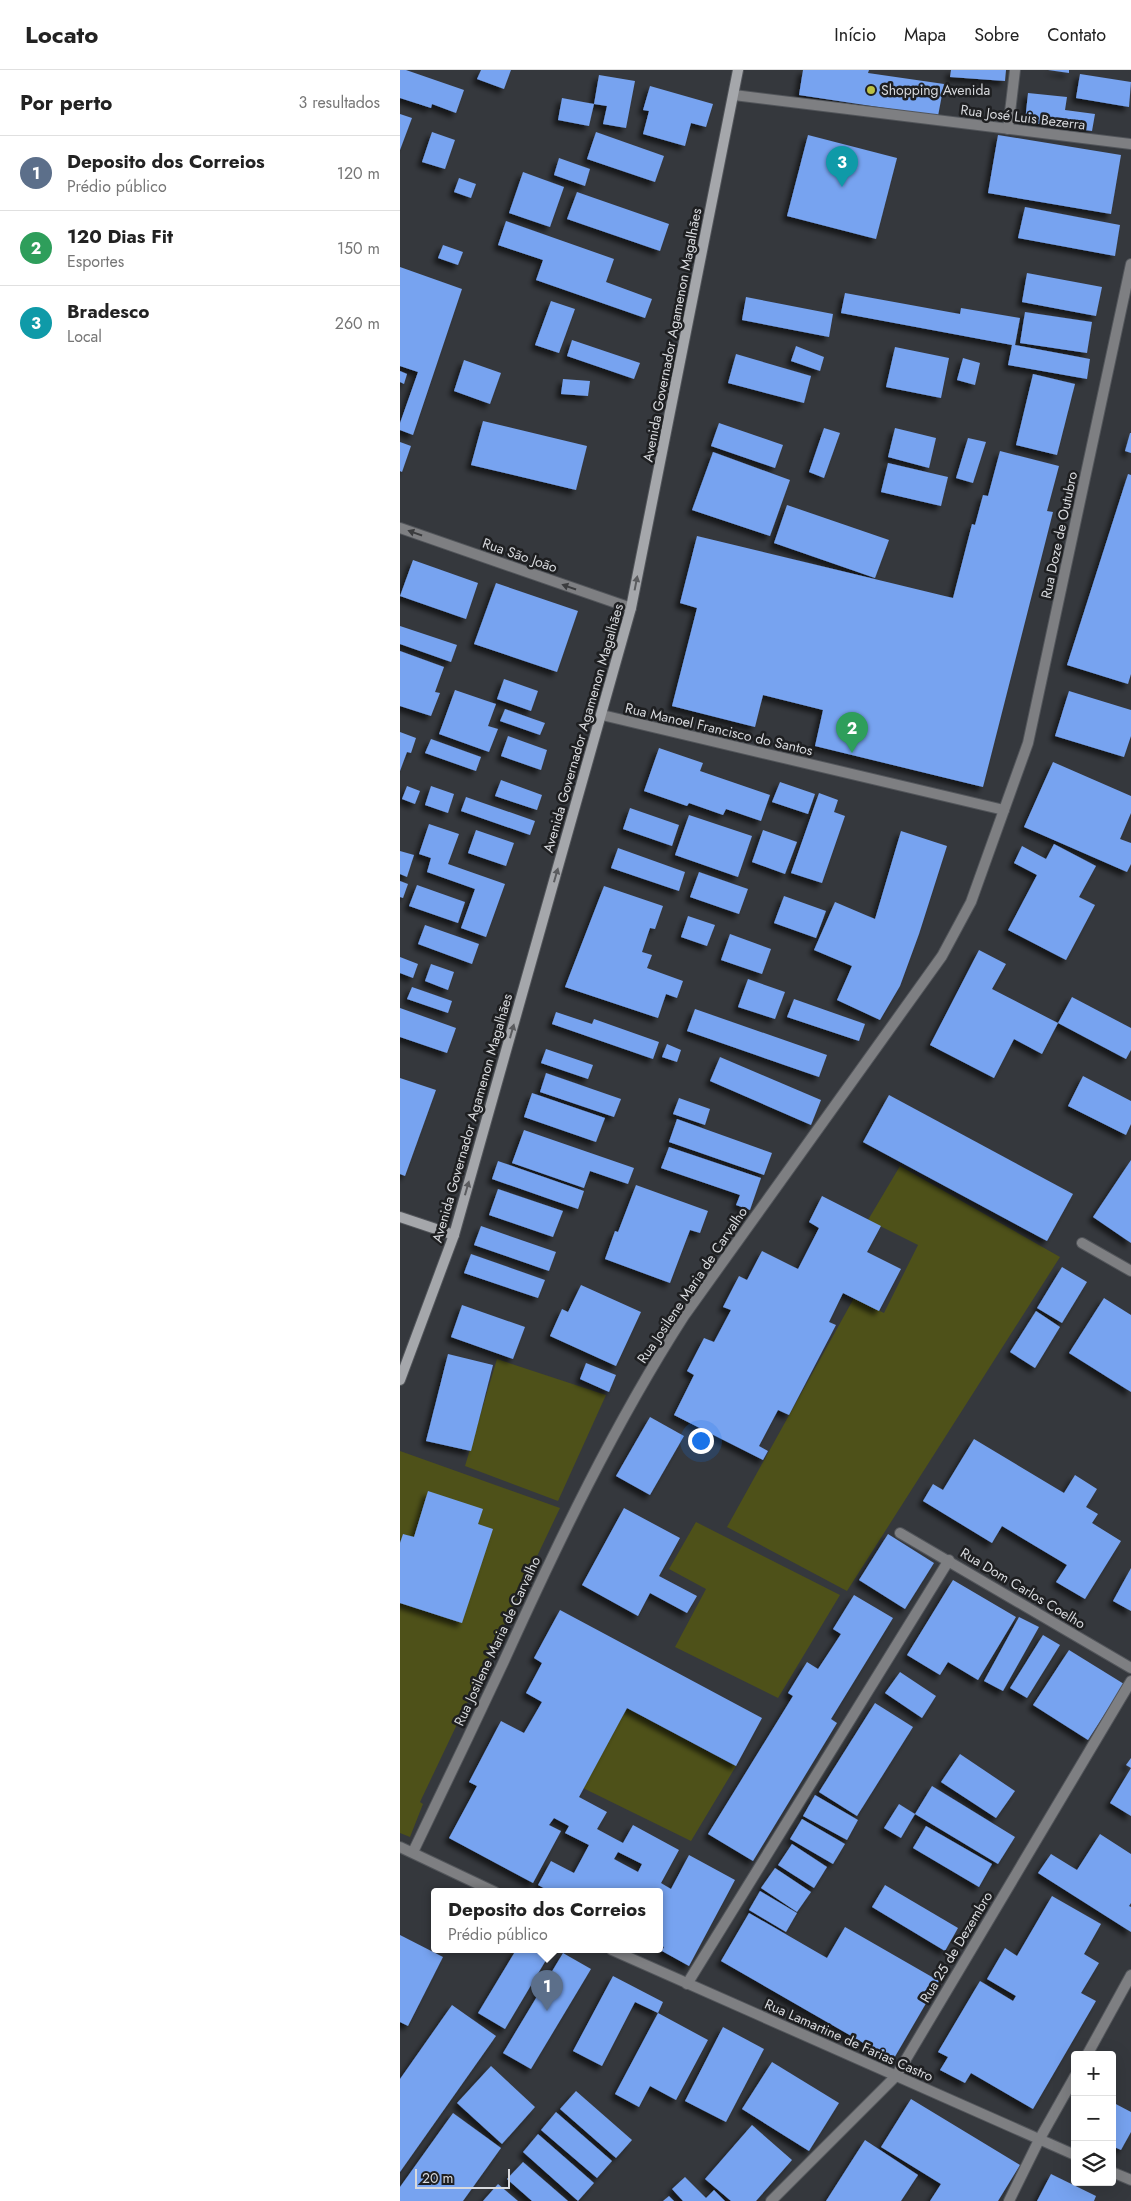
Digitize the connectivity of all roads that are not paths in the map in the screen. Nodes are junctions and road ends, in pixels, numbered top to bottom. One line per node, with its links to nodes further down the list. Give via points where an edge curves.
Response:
1 (738, 70): 3 (main road, Avenida Governador Agamenon Magalhães)
2 (1015, 70): 4 (street)
3 (734, 96): 4 (street, Rua José Luis Bezerra); 8 (main road, Avenida Governador Agamenon Magalhães, one-way to 3)
4 (1008, 129): 5 (street, Rua José Luis Bezerra)
5 (1131, 144)
6 (1131, 264): 10 (street, Rua Doze de Outubro, via 1028,743)
7 (400, 528): 8 (street, Rua São João, one-way to 7)
8 (631, 608): 9 (main road, Avenida Governador Agamenon Magalhães)
9 (602, 715): 10 (street, Rua Manoel Francisco do Santos); 12 (main road, Avenida Governador Agamenon Magalhães, one-way to 9)
10 (1004, 810): 21 (street, Rua Josilene Maria de Carvalho, via 971,902 942,956 684,1316 631,1402 535,1591)
11 (400, 1217): 12 (main road)
12 (454, 1235): 15 (main road, Avenida Governador Agamenon Magalhães)
13 (1082, 1243): 14 (street)
14 (1131, 1271)
15 (400, 1380)
16 (900, 1533): 17 (street, Rua Dom Carlos Coelho)
17 (949, 1560): 18 (street, Rua Dom Carlos Coelho); 25 (street)
18 (1131, 1668)
19 (1131, 1680): 27 (street, Rua 25 de Dezembro)
20 (400, 1847): 21 (street)
21 (413, 1852): 22 (street)
22 (487, 1888)
23 (619, 1953): 25 (street, Rua Lamartine de Farias Castro)
24 (1131, 1975): 26 (street)
25 (687, 1984): 27 (street, Rua Lamartine de Farias Castro)
26 (1089, 2051)
27 (896, 2076): 29 (street, Rua Lamartine de Farias Castro); 33 (street, Rua 25 de Dezembro)
28 (1071, 2083): 29 (street)
29 (1039, 2140): 30 (street, Rua Lamartine de Farias Castro); 34 (street)
30 (1071, 2153)
31 (1116, 2174): 32 (street)
32 (1131, 2180)
33 (770, 2201)
34 (1010, 2201)

